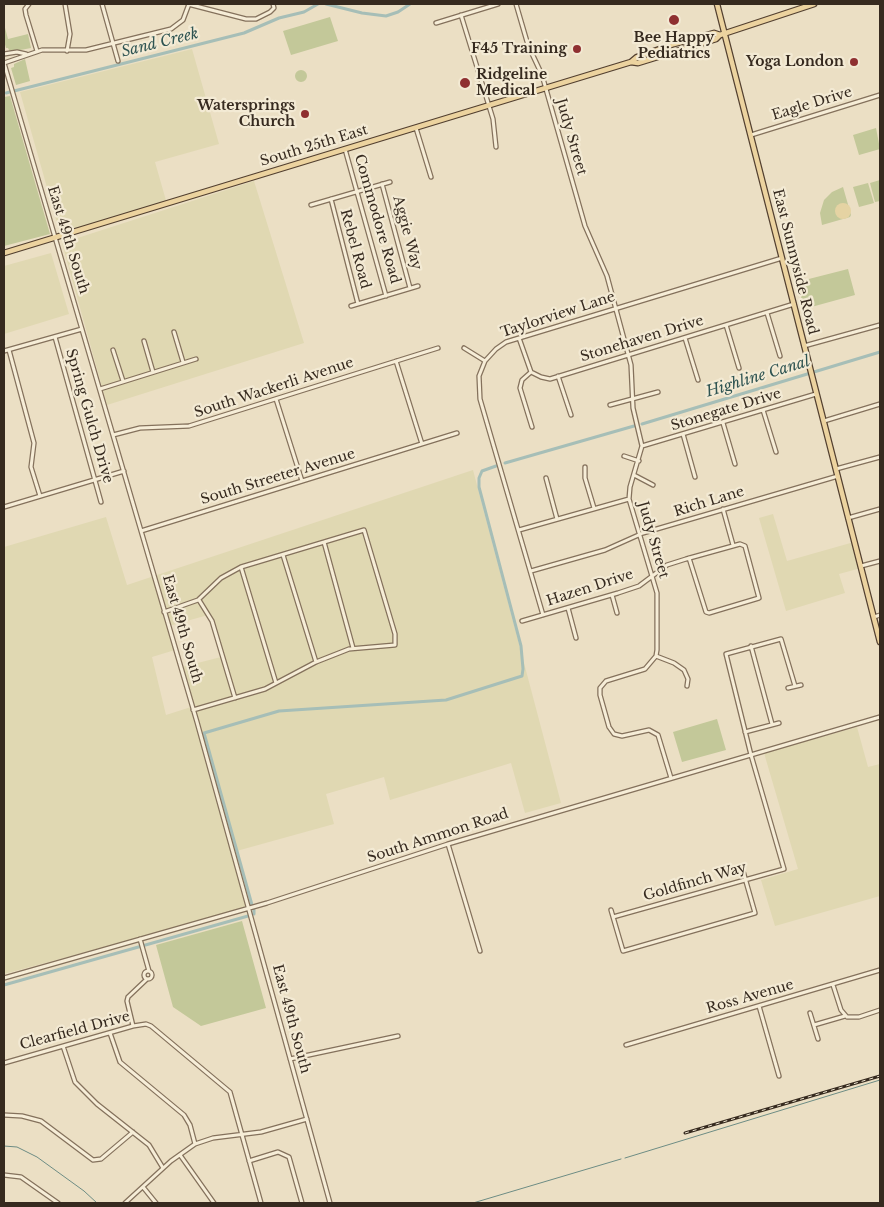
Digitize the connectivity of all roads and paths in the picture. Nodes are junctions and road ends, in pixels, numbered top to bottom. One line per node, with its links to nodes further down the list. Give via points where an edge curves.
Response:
1 (29, 4): 14 (street, via 25,9)
2 (65, 4): 15 (street, via 70,34)
3 (102, 4): 13 (street)
4 (188, 4): 5 (street, via 256,19 270,12); 13 (street, via 183,20 177,26)
5 (273, 4)
6 (498, 4): 10 (street)
7 (516, 4): 20 (street, Judy Street)
8 (717, 4): 12 (main road, East Sunnyside Road)
9 (814, 4): 12 (main road, South 25th East)
10 (461, 15): 11 (street); 22 (street)
11 (436, 23)
12 (723, 34): 20 (main road, South 25th East, via 695,46); 24 (main road, East Sunnyside Road)
13 (113, 43): 15 (street); 18 (street)
14 (37, 51): 15 (street); 17 (street)
15 (67, 51)
16 (4, 54): 17 (street)
17 (26, 54): 19 (street, via 18,60)
18 (118, 62)
19 (4, 63): 33 (street, East 49th South)
20 (546, 88): 22 (main road, South 25th East); 42 (street, Judy Street, via 586,226)
21 (880, 95): 24 (street, Eagle Drive)
22 (489, 106): 23 (main road, South 25th East); 25 (street)
23 (416, 128): 26 (main road, South 25th East); 27 (street)
24 (751, 135): 35 (main road, East Sunnyside Road)
25 (496, 147)
26 (345, 148): 30 (street, Commodore Road); 33 (main road, South 25th East)
27 (431, 177)
28 (390, 182): 29 (street)
29 (382, 184): 30 (street); 37 (street, Aggie Way)
30 (357, 191): 31 (street); 38 (street, Commodore Road)
31 (331, 199): 32 (street); 39 (street, Rebel Road)
32 (311, 205)
33 (56, 238): 34 (main road, South 25th East); 46 (street, East 49th South)
34 (4, 253)
35 (782, 258): 40 (main road, East Sunnyside Road); 42 (street, Taylorview Lane)
36 (418, 286): 37 (street)
37 (410, 288): 38 (street)
38 (386, 296): 39 (street)
39 (358, 304): 41 (street)
40 (794, 304): 43 (street, Stonehaven Drive); 52 (main road, East Sunnyside Road)
41 (351, 306)
42 (616, 308): 49 (street, Taylorview Lane); 58 (street, Judy Street)
43 (767, 313): 45 (street, Stonehaven Drive); 59 (street)
44 (880, 325): 52 (street)
45 (726, 326): 50 (street, Stonehaven Drive); 64 (street)
46 (82, 329): 48 (street); 70 (street, East 49th South)
47 (174, 332): 62 (street)
48 (55, 337): 55 (street); 99 (street, Spring Gulch Drive)
49 (519, 338): 63 (street, Taylorview Lane, via 501,345); 66 (street)
50 (685, 338): 58 (street, Stonehaven Drive); 68 (street)
51 (144, 341): 65 (street)
52 (804, 346): 72 (main road, East Sunnyside Road)
53 (438, 348): 61 (street, South Wackerli Avenue)
54 (464, 348): 63 (street)
55 (9, 350): 57 (street); 102 (street, via 34,443 31,467)
56 (113, 350): 69 (street)
57 (4, 351)
58 (628, 355): 67 (street, Stonehaven Drive); 74 (street, Judy Street)
59 (780, 356)
60 (196, 359): 62 (street)
61 (396, 361): 73 (street, South Wackerli Avenue); 85 (street)
62 (184, 362): 65 (street)
63 (485, 362): 111 (street, Taylorview Lane, via 478,390)
64 (739, 368)
65 (153, 372): 69 (street)
66 (531, 372): 67 (street, Stonehaven Drive, via 541,378); 81 (street, via 522,380 520,388)
67 (558, 376): 78 (street)
68 (698, 380)
69 (123, 382): 70 (street)
70 (100, 389): 84 (street, East 49th South)
71 (658, 392): 74 (street)
72 (816, 394): 77 (street, Stonegate Drive); 79 (main road, East Sunnyside Road)
73 (276, 399): 84 (street, South Wackerli Avenue, via 189,426 140,428); 100 (street)
74 (633, 399): 76 (street); 86 (street, Judy Street)
75 (880, 404): 79 (street)
76 (610, 405)
77 (763, 410): 80 (street, Stonegate Drive); 87 (street)
78 (571, 415)
79 (824, 421): 93 (main road, East Sunnyside Road)
80 (722, 423): 83 (street, Stonegate Drive); 91 (street)
81 (532, 427)
82 (457, 433): 85 (street, South Streeter Avenue)
83 (683, 434): 86 (street, Stonegate Drive); 97 (street)
84 (113, 435): 94 (street, East 49th South)
85 (422, 444): 100 (street, South Streeter Avenue)
86 (642, 446): 90 (street, Judy Street)
87 (776, 452)
88 (624, 456): 90 (street)
89 (880, 457): 93 (street)
90 (639, 461): 95 (street, Judy Street)
91 (735, 464)
92 (585, 467): 106 (street)
93 (836, 469): 96 (main road, East Sunnyside Road)
94 (124, 471): 99 (street); 112 (street, East 49th South)
95 (634, 475): 101 (street); 103 (street, Judy Street)
96 (838, 476): 107 (street, Rich Lane); 110 (main road, East Sunnyside Road)
97 (695, 477)
98 (546, 478): 109 (street)
99 (95, 480): 102 (street); 104 (street, Spring Gulch Drive)
100 (302, 481): 112 (street, South Streeter Avenue)
101 (653, 485)
102 (40, 496): 105 (street)
103 (629, 499): 106 (street); 113 (street, Judy Street)
104 (101, 502)
105 (4, 507)
106 (594, 508): 109 (street)
107 (723, 509): 113 (street, Rich Lane); 115 (street)
108 (880, 509): 110 (street)
109 (557, 518): 111 (street)
110 (848, 518): 119 (main road, East Sunnyside Road)
111 (519, 530): 121 (street, Taylorview Lane)
112 (141, 531): 126 (street, East 49th South)
113 (639, 535): 121 (street, Rich Lane, via 605,550); 122 (street, Judy Street)
114 (324, 542): 116 (street); 135 (street); 135 (street, via 364,530 394,634 395,645)
115 (734, 546): 117 (street, Hazen Drive); 117 (street, via 746,546 760,594 757,600 706,612)
116 (283, 555): 120 (street); 137 (street)
117 (689, 558): 122 (street, Hazen Drive, via 667,565)
118 (880, 561): 119 (street)
119 (861, 566): 130 (main road, East Sunnyside Road)
120 (241, 567): 124 (street, via 221,578); 138 (street)
121 (530, 571): 129 (street, Taylorview Lane)
122 (652, 577): 123 (street, Hazen Drive, via 640,586); 136 (street, Judy Street, via 658,613)
123 (612, 595): 125 (street, Hazen Drive); 127 (street)
124 (199, 600): 126 (street); 143 (street, via 212,621)
125 (568, 608): 129 (street, Hazen Drive); 132 (street)
126 (164, 612): 144 (street, East 49th South)
127 (617, 613)
128 (880, 614): 130 (street)
129 (543, 615): 131 (street, Hazen Drive)
130 (874, 616): 133 (main road, East Sunnyside Road)
131 (522, 621)
132 (576, 638)
133 (880, 642)
134 (751, 646): 141 (street, via 781,639); 147 (street); 148 (street, via 726,654)
135 (353, 648): 137 (street)
136 (656, 656): 140 (street, via 684,670 688,678); 150 (street, via 641,671 606,682 600,693 614,734 622,736 649,730 658,735)
137 (316, 662): 138 (street)
138 (276, 683): 143 (street)
139 (802, 684): 141 (street)
140 (686, 686)
141 (795, 686): 142 (street)
142 (788, 688)
143 (234, 698): 144 (street)
144 (193, 710): 154 (street, East 49th South)
145 (880, 717): 149 (street, South Ammon Road)
146 (779, 722): 147 (street)
147 (772, 724): 148 (street)
148 (745, 732): 149 (street)
149 (751, 755): 150 (street, South Ammon Road); 153 (street, Goldfinch Way, via 784,869)
150 (671, 778): 151 (street, South Ammon Road)
151 (448, 844): 154 (street, South Ammon Road); 158 (street)
152 (743, 871): 153 (street)
153 (746, 880): 156 (street, Goldfinch Way); 156 (street, via 755,914 623,951)
154 (249, 908): 157 (street, South Ammon Road); 173 (street, East 49th South)
155 (611, 910): 156 (street)
156 (613, 917)
157 (140, 940): 160 (street, South Ammon Road); 167 (street, via 149,971 144,974 147,979 128,997)
158 (480, 951)
159 (880, 970): 161 (street, Ross Avenue)
160 (4, 978)
161 (832, 985): 162 (street, Ross Avenue); 165 (street)
162 (759, 1006): 171 (street, Ross Avenue); 175 (street)
163 (880, 1010): 165 (street)
164 (810, 1013): 166 (street)
165 (846, 1016): 166 (street)
166 (814, 1025): 170 (street)
167 (133, 1026): 168 (street, Clearfield Drive); 179 (street, Clearfield Drive, via 151,1026 227,1088)
168 (110, 1033): 172 (street, Clearfield Drive); 180 (street, via 120,1062 184,1115)
169 (398, 1036): 173 (street)
170 (818, 1040)
171 (626, 1045)
172 (63, 1046): 174 (street, Clearfield Drive); 178 (street, via 75,1082)
173 (290, 1059): 177 (street, East 49th South)
174 (4, 1063)
175 (779, 1076)
176 (4, 1115): 178 (street, via 40,1121 93,1160 101,1159)
177 (307, 1119): 179 (street); 192 (street, East 49th South)
178 (133, 1132): 183 (street, via 149,1145)
179 (241, 1135): 180 (street); 182 (street)
180 (195, 1144): 181 (street)
181 (180, 1155): 183 (street); 189 (street)
182 (249, 1161): 190 (street); 191 (street, via 278,1152 289,1157)
183 (163, 1168): 185 (street)
184 (4, 1175): 186 (street, via 21,1177)
185 (143, 1187): 187 (street); 188 (street)
186 (58, 1203)
187 (125, 1203)
188 (156, 1203)
189 (214, 1203)
190 (261, 1203)
191 (302, 1203)
192 (330, 1203)

